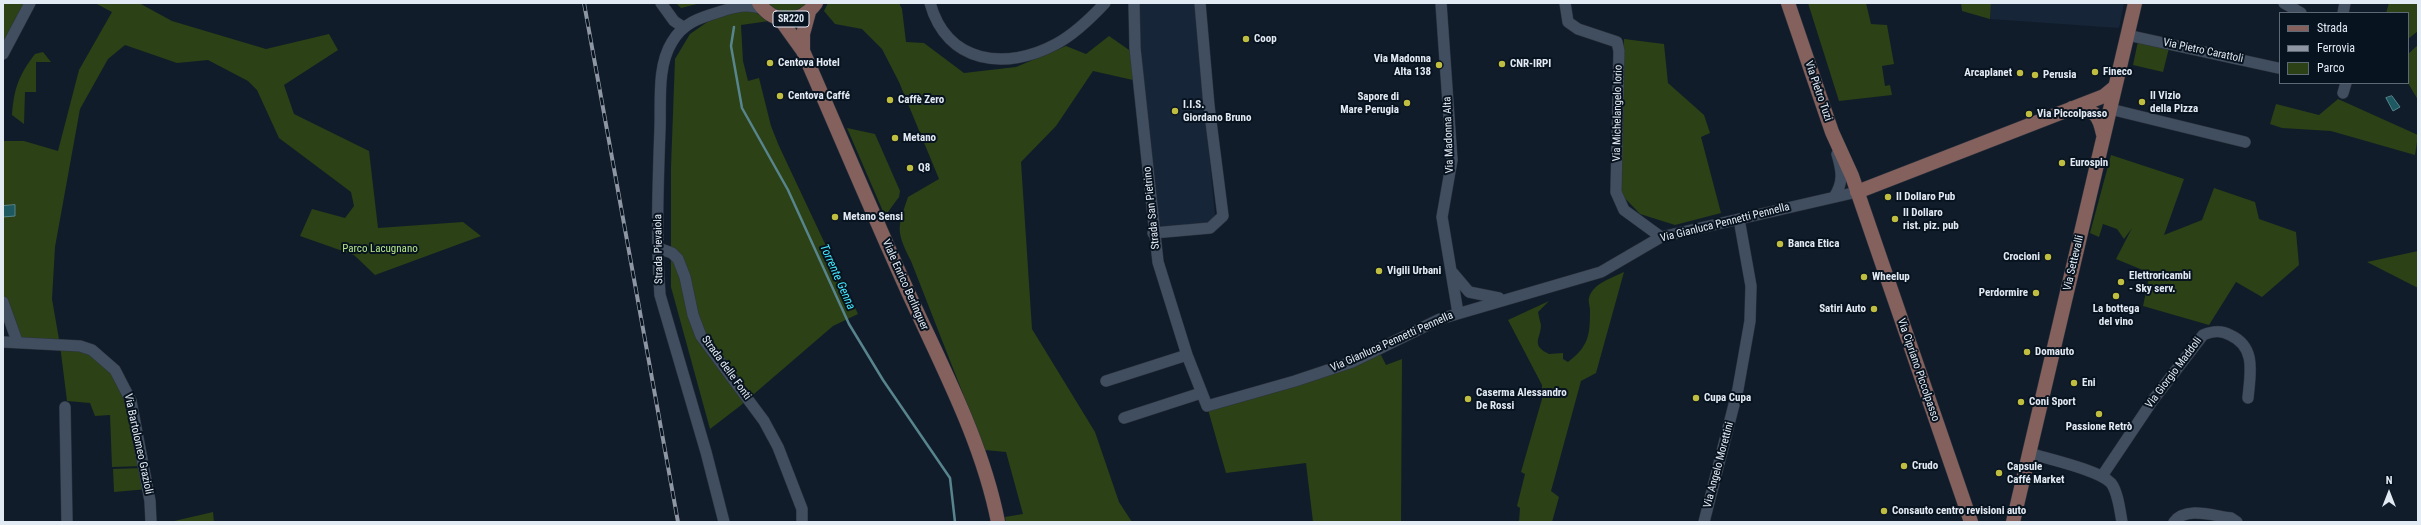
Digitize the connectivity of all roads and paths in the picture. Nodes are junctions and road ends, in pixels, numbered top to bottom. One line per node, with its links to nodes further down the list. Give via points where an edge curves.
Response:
1 (30, 3): 21 (street)
2 (661, 3): 18 (street, via 674,21)
3 (930, 3): 4 (street, via 942,30 955,45 970,55 1012,58 1035,53 1056,44 1073,33)
4 (1105, 3)
5 (1134, 3): 35 (street, Strada San Pietrino, via 1135,48)
6 (1200, 3): 35 (street, via 1209,106 1223,216 1210,228)
7 (1441, 3): 38 (street, Via Madonna Alta, via 1452,160 1442,217)
8 (1565, 3): 36 (street, Via Michelangelo Iorio, via 1568,22 1578,29 1618,42 1616,192 1624,210)
9 (1788, 3): 26 (main road, Via Pietro Tuzi)
10 (1798, 3): 29 (main road, Via Pietro Tuzi)
11 (2135, 3): 19 (main road, Via Settevalli)
12 (2284, 3): 16 (street)
13 (737, 5): 14 (street, SR220); 18 (street, Strada Pievaiola / SR220, via 698,18)
14 (761, 6): 17 (main road, SR220)
15 (813, 8): 17 (main road, SR220, via 798,18); 20 (main road, via 803,34)
16 (2299, 12)
17 (780, 19): 20 (main road)
18 (683, 27): 37 (street, Strada Pievaiola / SR220, via 667,52 663,67)
19 (2127, 35): 22 (street, Via Pietro Carattoli); 23 (main road, Via Settevalli)
20 (803, 51): 57 (main road, Viale Enrico Berlinguer, via 899,272 967,420 992,491)
21 (3, 54)
22 (2278, 68)
23 (2115, 87): 24 (main road, Via Cipriano Piccolpasso, via 2104,96); 25 (main road, Via Settevalli)
24 (2069, 108): 27 (main road, via 2094,112); 30 (main road, Via Cipriano Piccolpasso)
25 (2110, 109): 27 (main road, Via Settevalli); 28 (street)
26 (1832, 132): 29 (main road, Via Pietro Tuzi); 32 (street, via 1842,171 1842,182)
27 (2104, 134): 51 (main road, Via Settevalli)
28 (2245, 142)
29 (1852, 171): 30 (main road, via 1865,180); 31 (main road, Via Pietro Tuzi)
30 (1885, 182): 31 (main road, Via Cipriano Piccolpasso); 33 (main road, Via Cipriano Piccolpasso, via 1867,196)
31 (1857, 192): 32 (street, Via Gianluca Pennetti Pennella); 33 (main road, Via Cipriano Piccolpasso)
32 (1834, 197): 34 (street, Via Gianluca Pennetti Pennella)
33 (1866, 217): 59 (main road, Via Cipriano Piccolpasso)
34 (1739, 219): 36 (street, Via Gianluca Pennetti Pennella); 58 (street, Via Angelo Morettini, via 1751,286 1750,321 1738,389)
35 (1153, 233): 44 (street, Strada San Pietrino, via 1158,262)
36 (1661, 237): 39 (street, Via Gianluca Pennetti Pennella, via 1600,272)
37 (658, 248): 55 (street, Strada Pievaiola / SR220, via 660,294 665,318 696,417); 56 (street, Strada delle Fonti, via 672,253 678,259 686,277 692,315 701,336 755,407 778,447 802,509)
38 (1451, 268): 39 (street, Via Gianluca Pennetti Pennella, via 1456,279 1468,292 1490,298); 41 (street, Via Madonna Alta)
39 (1508, 298): 41 (street, Via Gianluca Pennetti Pennella)
40 (3, 302): 42 (street)
41 (1458, 313): 48 (street, Via Gianluca Pennetti Pennella, via 1435,321 1352,362)
42 (17, 341): 43 (street, Via Bartolomeo Grazioli); 54 (street, Via Bartolomeo Grazioli, via 80,346 92,350 115,370 131,401 150,501)
43 (3, 342)
44 (1187, 355): 45 (street); 46 (street, Strada San Pietrino)
45 (1106, 381)
46 (1201, 393): 48 (street, Strada San Pietrino); 50 (street)
47 (2248, 398): 52 (street, Via Giorgio Maddoli, via 2251,358 2246,347 2239,339 2223,332 2212,331 2203,335 2153,400)
48 (1207, 406)
49 (65, 407): 53 (street)
50 (1124, 418)
51 (2030, 453): 52 (street); 60 (main road, Via Settevalli)
52 (2102, 476): 61 (street, via 2112,484)
53 (67, 522)
54 (151, 522)
55 (724, 522)
56 (802, 522)
57 (998, 522)
58 (1704, 522)
59 (1971, 522)
60 (2013, 522)
61 (2122, 522)
62 (2174, 522): 63 (street, via 2181,515 2189,513 2231,518)
63 (2237, 522)

